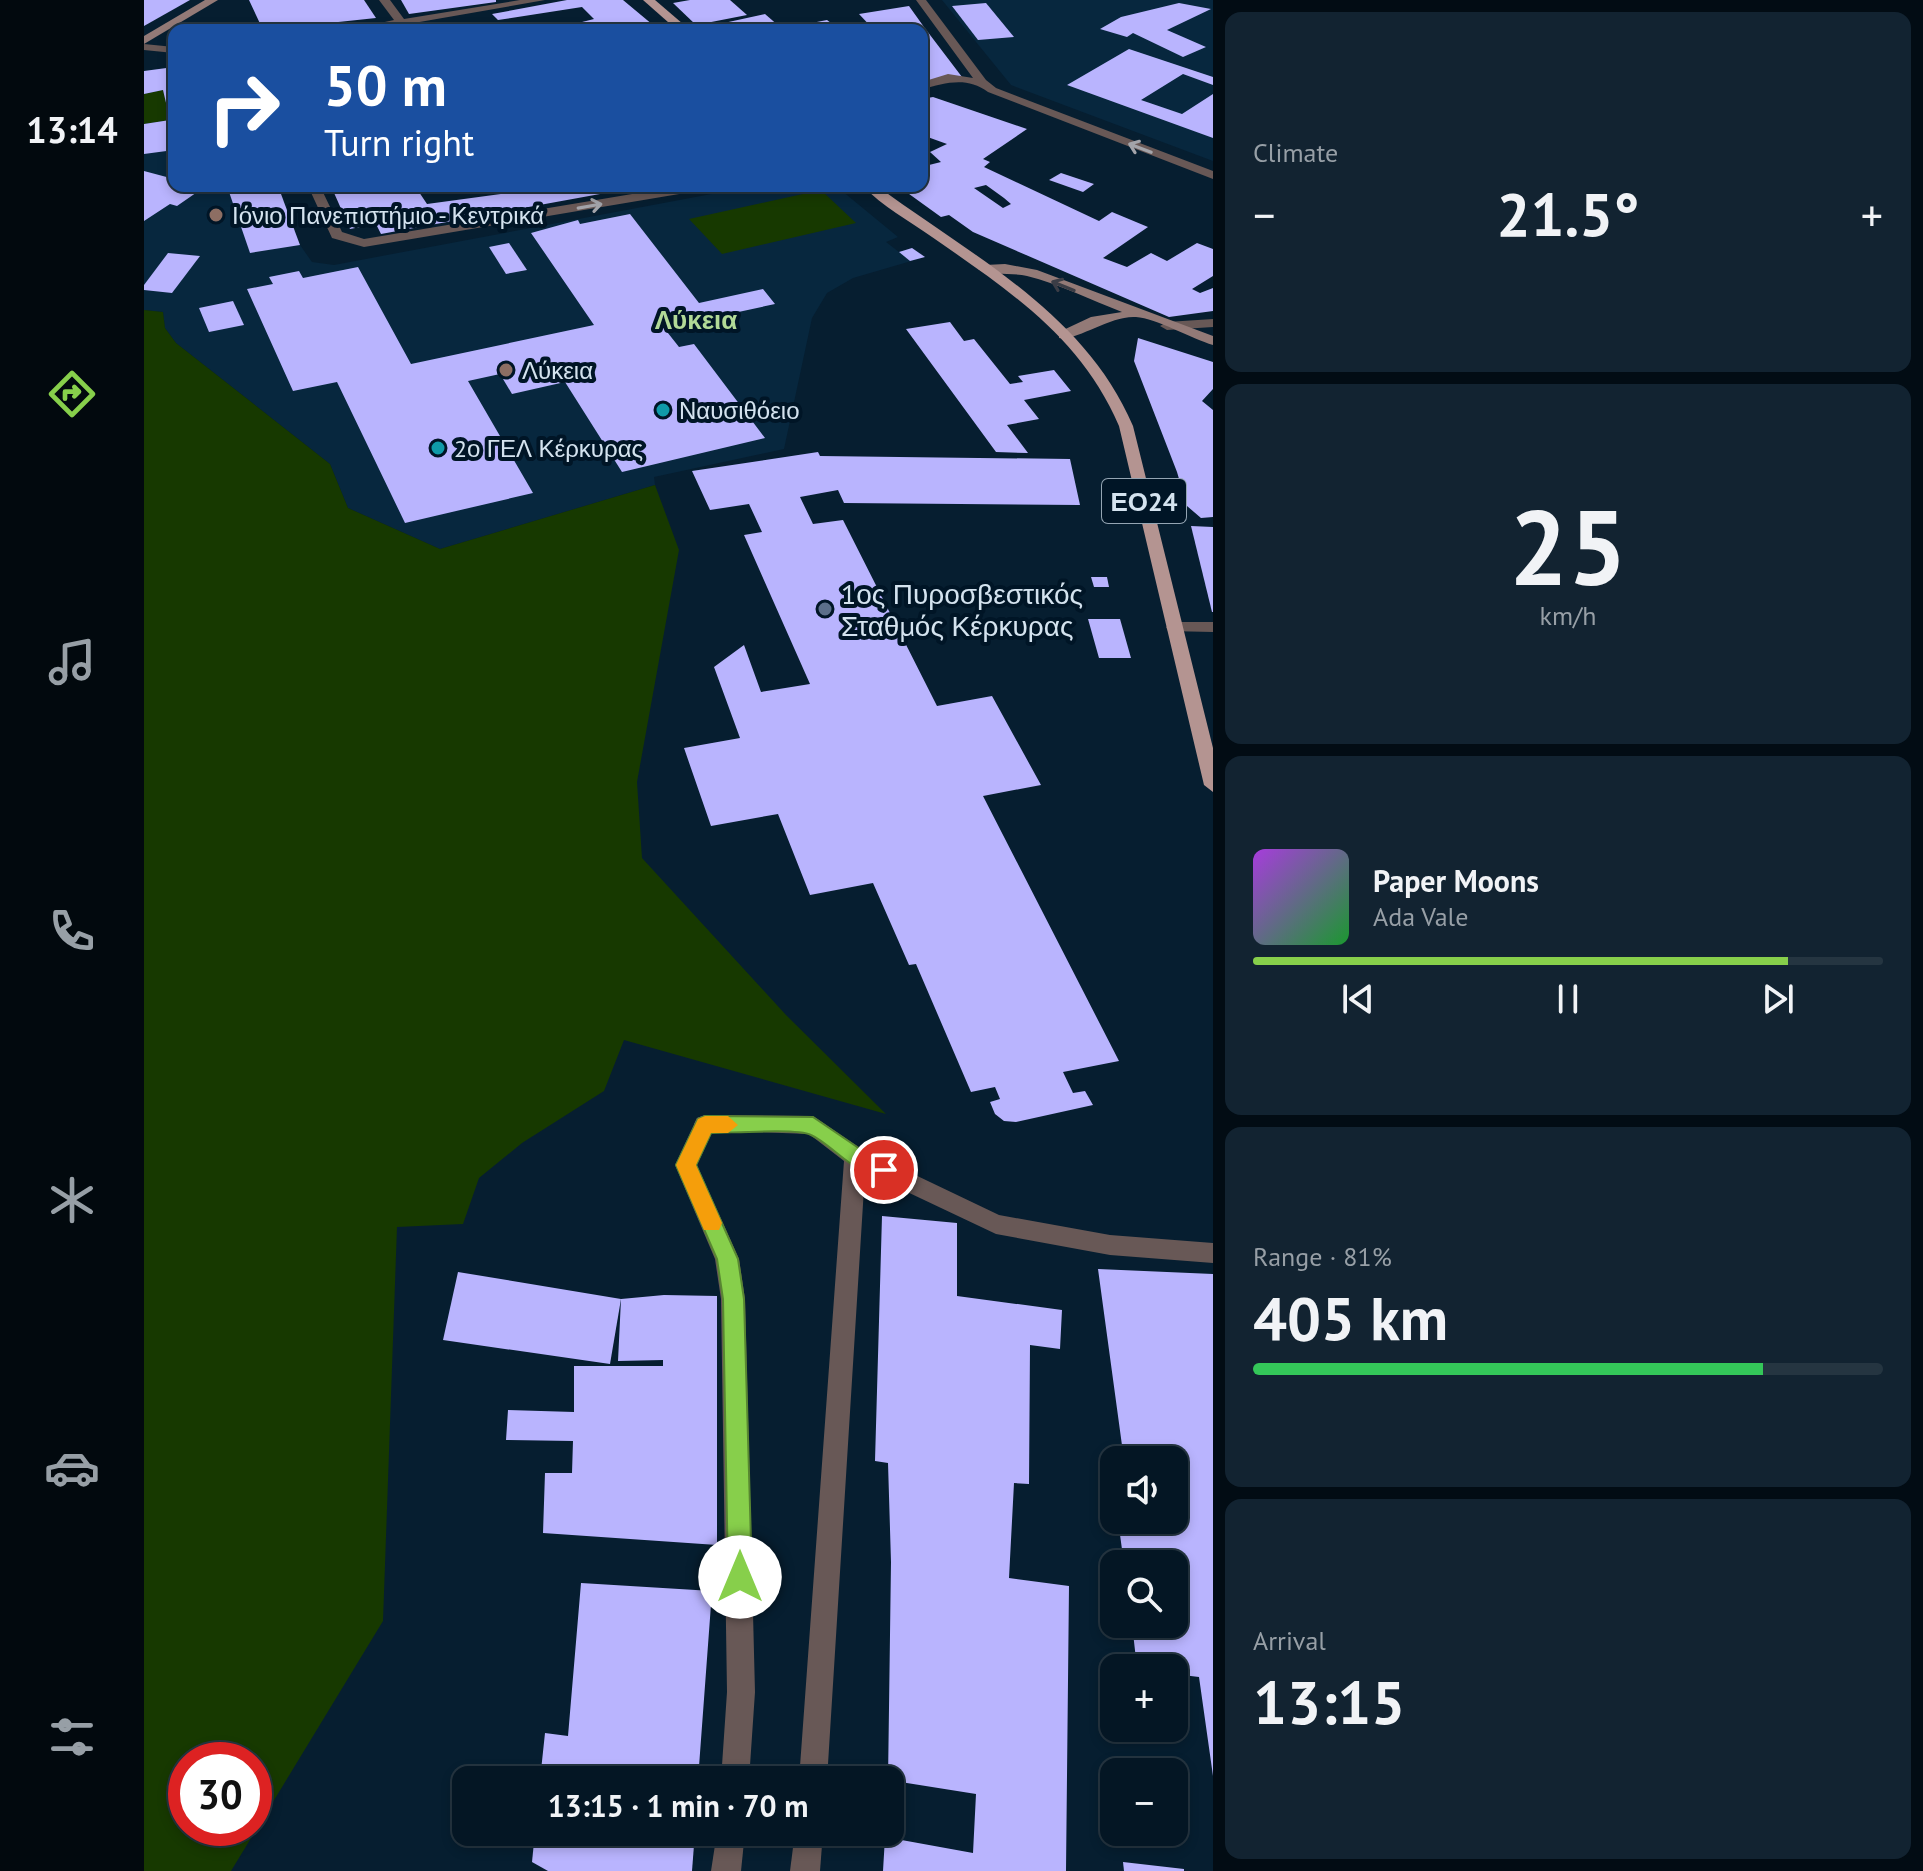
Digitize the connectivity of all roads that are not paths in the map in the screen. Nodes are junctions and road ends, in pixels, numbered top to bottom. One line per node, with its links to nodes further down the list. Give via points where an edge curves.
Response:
1 (213, 0): 6 (main road)
2 (384, 0): 7 (street)
3 (540, 0): 8 (street)
4 (648, 0): 9 (main road)
5 (921, 0): 14 (street)
6 (173, 24)
7 (401, 24)
8 (418, 24)
9 (677, 24)
10 (168, 27): 11 (main road)
11 (144, 41)
12 (144, 47): 13 (street)
13 (168, 49)
14 (983, 83): 15 (street, via 948,77); 16 (street, one-way to 14, via 1007,97)
15 (928, 84)
16 (1213, 175)
17 (317, 192): 18 (street, one-way to 18, via 332,227 347,241 381,243)
18 (646, 192)
19 (877, 192): 20 (main road, ΕΟ24)
20 (985, 269): 21 (main road, one-way to 20, via 1032,273); 24 (main road, ΕΟ24)
21 (1136, 314): 23 (main road); 24 (main road, via 1096,320)
22 (1213, 323): 23 (street)
23 (1167, 326): 25 (main road)
24 (1064, 335): 26 (main road, ΕΟ24, via 1107,379 1121,408)
25 (1213, 341)
26 (1174, 627): 27 (street); 28 (main road, ΕΟ24)
27 (1213, 627)
28 (1213, 785)
29 (855, 1157): 30 (street, via 996,1224 1110,1245); 31 (street, via 813,1125 705,1124 686,1165 727,1259 733,1299 741,1692); 32 (street)
30 (1213, 1253)
31 (736, 1766)
32 (814, 1766)
33 (729, 1846): 35 (street)
34 (808, 1846): 36 (street)
35 (726, 1871)
36 (805, 1871)

